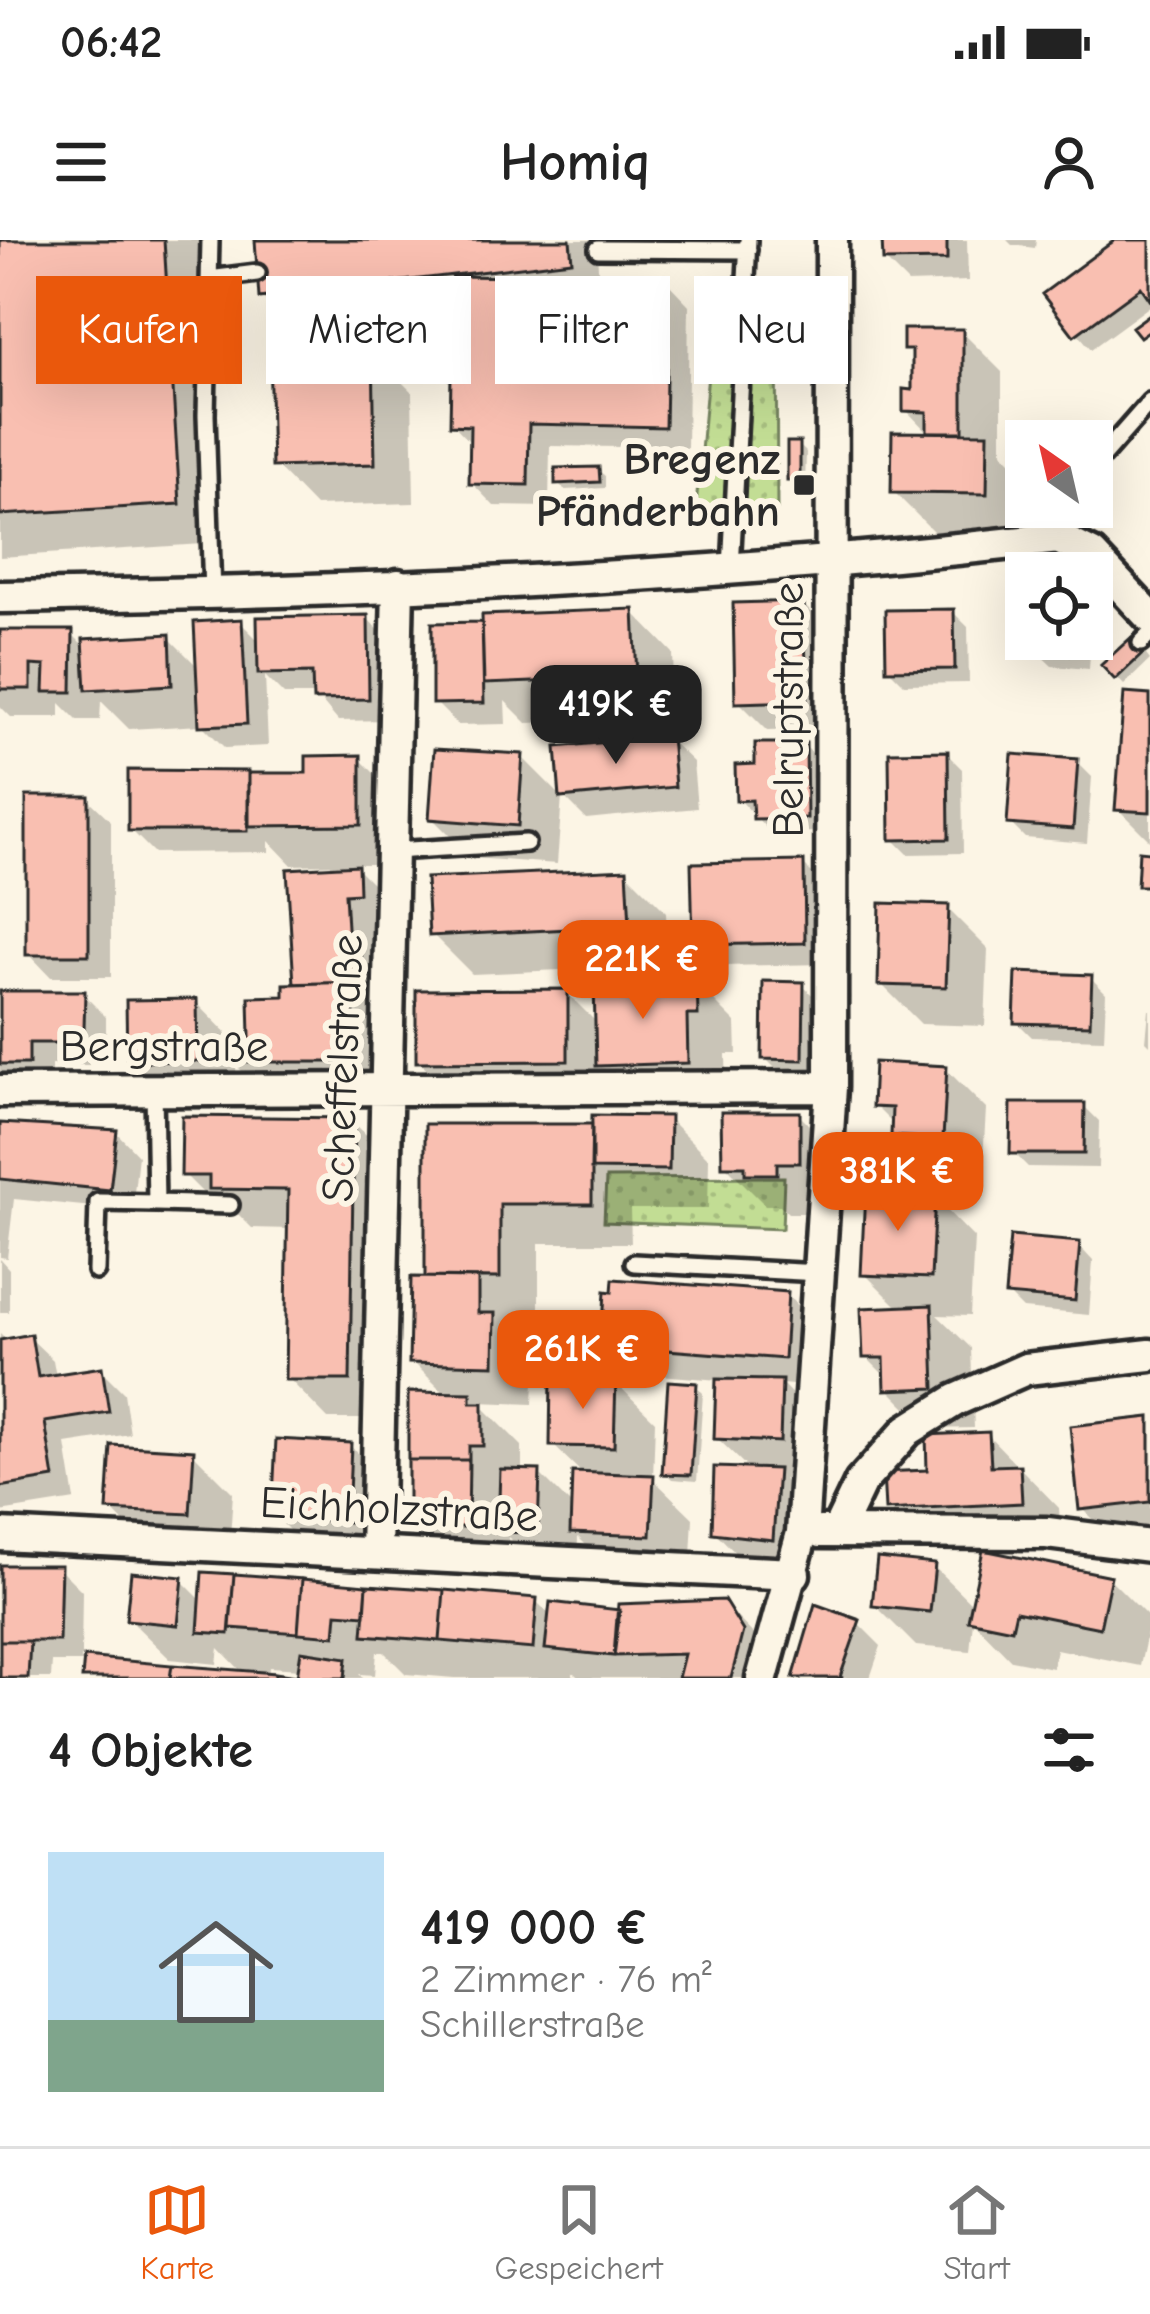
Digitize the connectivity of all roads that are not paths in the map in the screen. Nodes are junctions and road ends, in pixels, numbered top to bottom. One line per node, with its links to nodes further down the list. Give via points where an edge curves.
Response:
1 (210, 240): 6 (lane)
2 (832, 240): 13 (street, Belruptstraße)
3 (748, 245): 4 (lane); 14 (lane)
4 (598, 248)
5 (257, 273): 7 (lane)
6 (209, 276)
7 (236, 276)
8 (207, 384): 16 (lane)
9 (1150, 402): 10 (lane)
10 (1113, 443)
11 (1028, 528): 13 (street)
12 (1067, 528): 18 (street)
13 (832, 562): 14 (street); 21 (street, Belruptstraße)
14 (731, 569): 15 (street)
15 (398, 585): 16 (street); 20 (street, Scheffelstraße)
16 (212, 594): 17 (street)
17 (0, 596)
18 (1147, 631)
19 (526, 843): 20 (lane)
20 (393, 850): 24 (street, Scheffelstraße)
21 (831, 1088): 24 (street, Bergstraße); 29 (street, Belruptstraße)
22 (154, 1090): 23 (street, Bergstraße); 24 (street, Bergstraße); 25 (lane)
23 (0, 1091)
24 (386, 1092): 35 (street, Scheffelstraße)
25 (156, 1203): 26 (lane); 28 (lane, via 98,1202)
26 (230, 1205)
27 (634, 1263): 29 (lane)
28 (96, 1271)
29 (819, 1273): 32 (street, Belruptstraße)
30 (1150, 1354): 31 (street, via 1026,1370 982,1386 908,1430 861,1482)
31 (838, 1532): 32 (street); 34 (street, via 1047,1533)
32 (802, 1533): 36 (street, Belruptstraße)
33 (0, 1535): 35 (street, Eichholzstraße)
34 (1150, 1546)
35 (376, 1553): 36 (street, Eichholzstraße)
36 (794, 1574): 37 (street, Belruptstraße)
37 (762, 1678)

